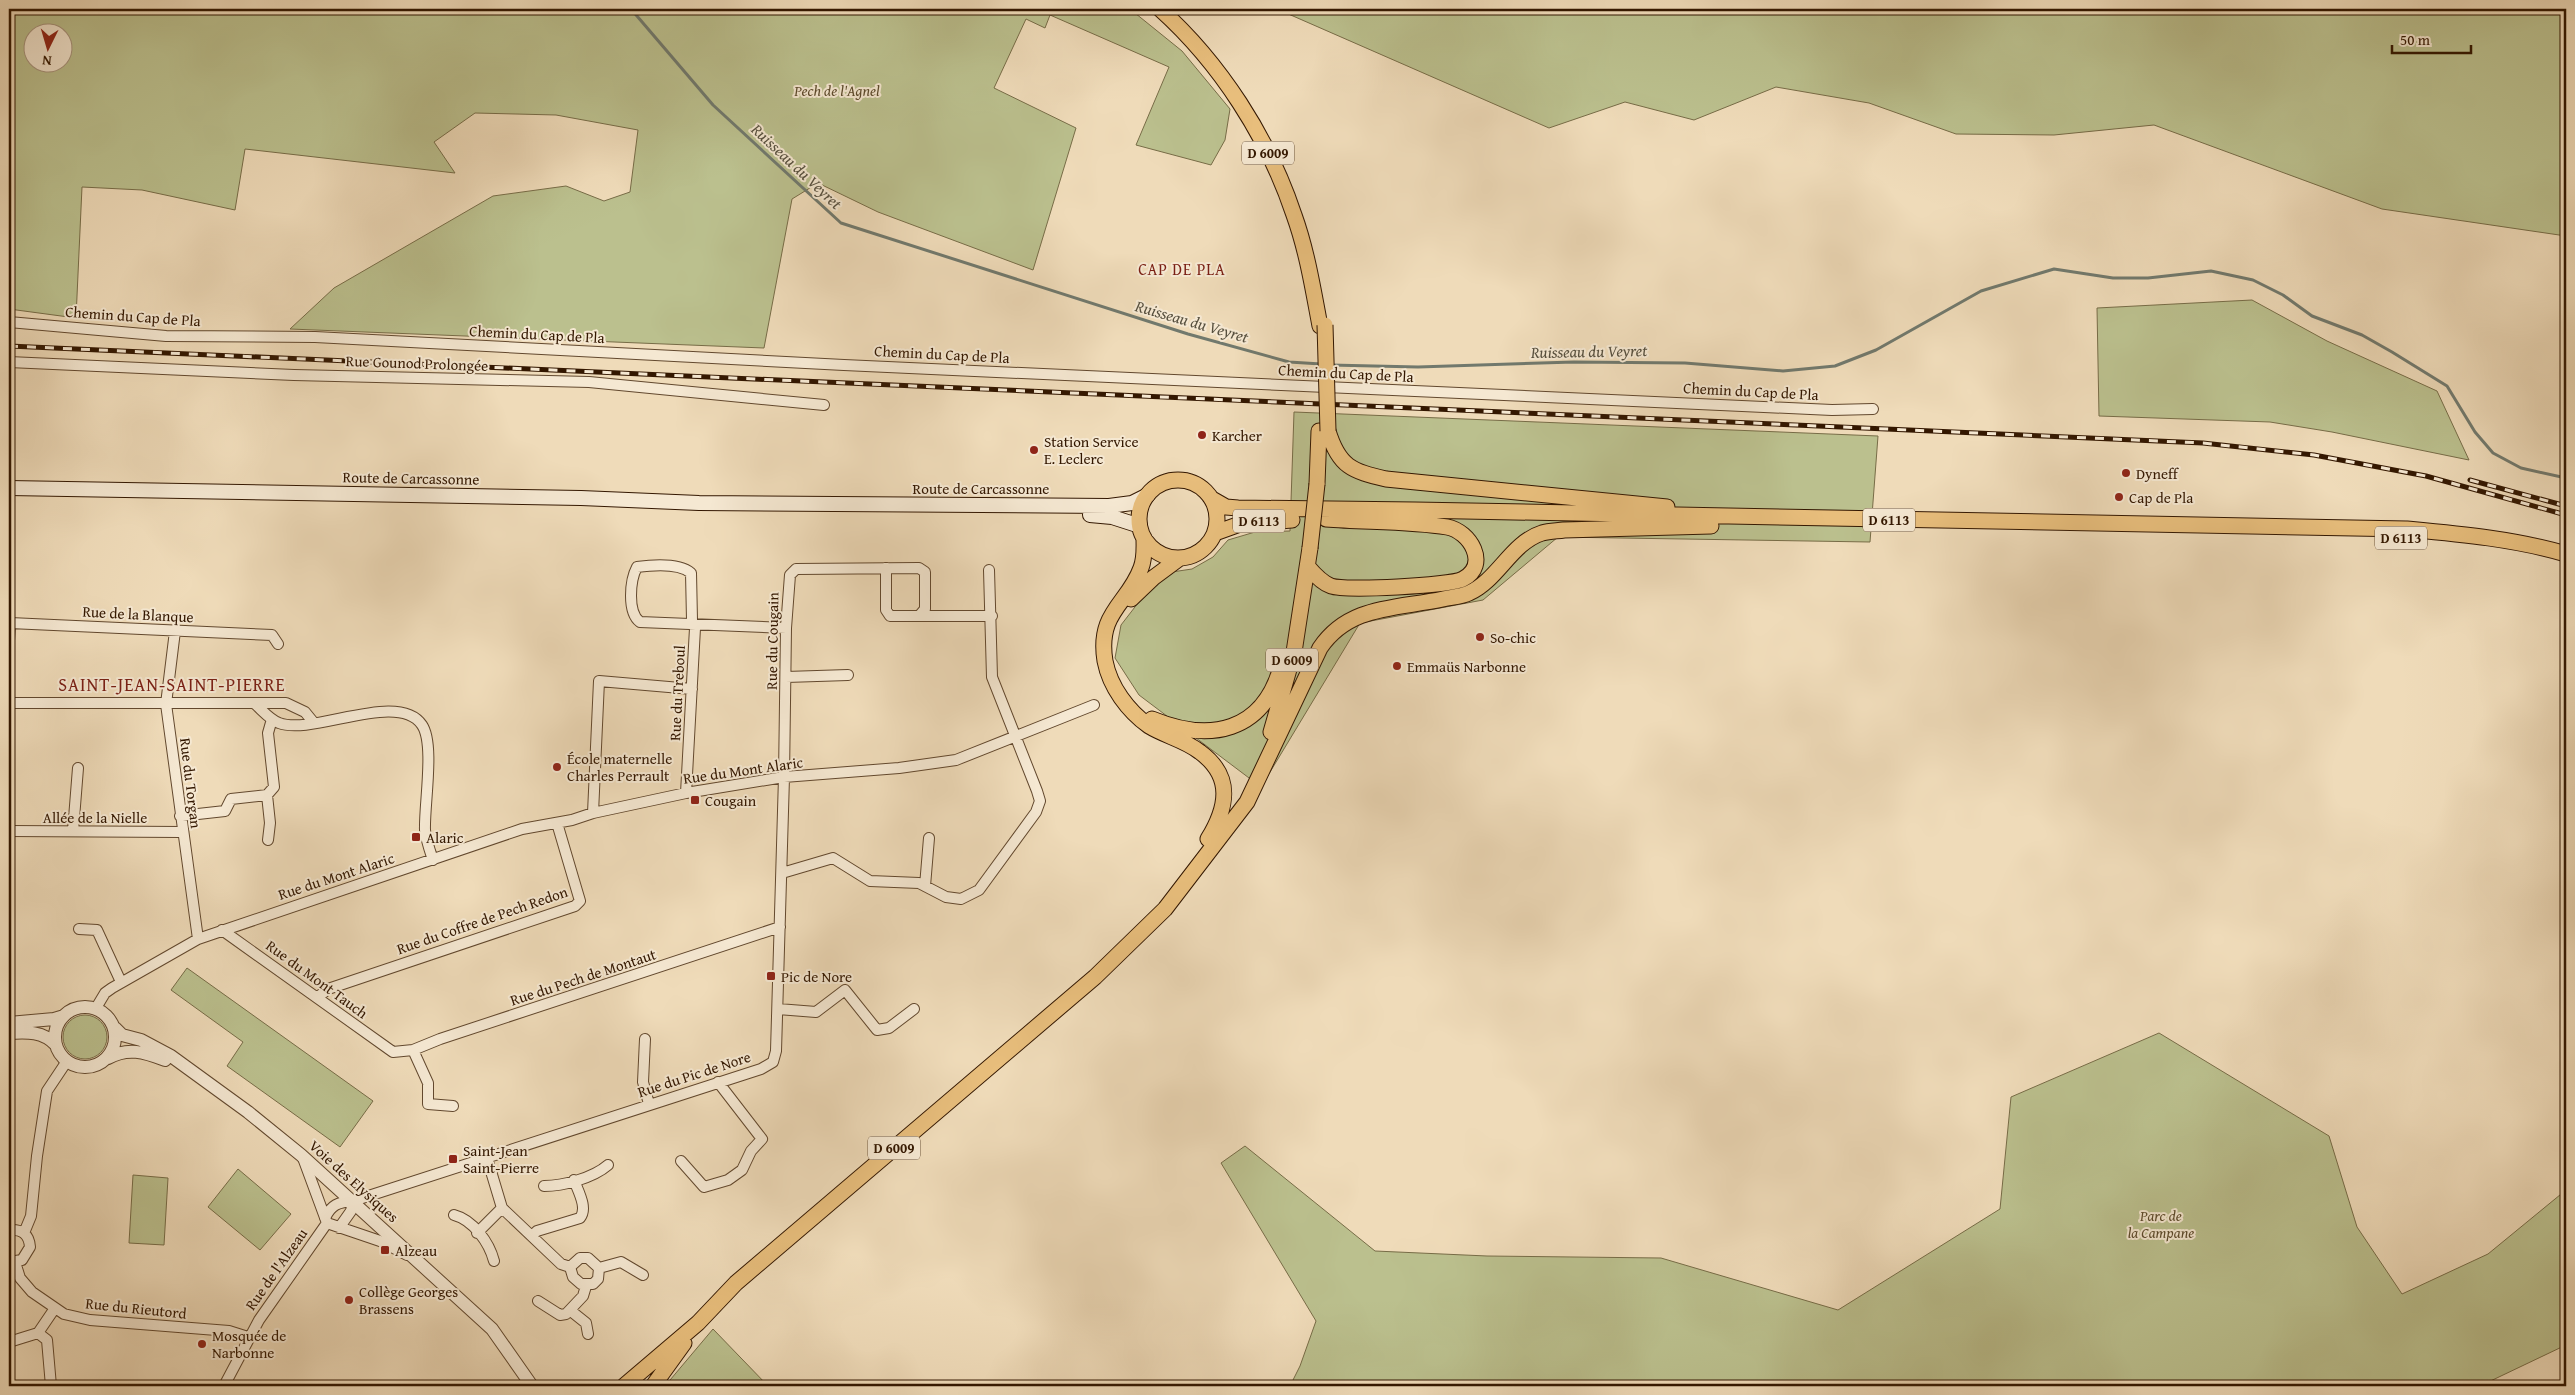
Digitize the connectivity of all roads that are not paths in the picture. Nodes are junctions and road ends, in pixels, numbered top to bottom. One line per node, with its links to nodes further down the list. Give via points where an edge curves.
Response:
1 (1160, 9): 4 (main road, D 6009, via 1205,56 1247,116 1270,156 1301,238)
2 (1174, 9): 4 (main road, D 6009, via 1212,50 1261,120 1298,202 1311,240 1319,275)
3 (9, 322): 7 (street, Chemin du Cap de Pla, via 166,336 315,337 1394,391)
4 (1322, 326): 8 (main road, D 6009, bridge)
5 (9, 362): 6 (street, Rue Gounod Prolongée, via 304,375 589,382)
6 (824, 405)
7 (1874, 410)
8 (1324, 431): 13 (main road, via 1338,458 1351,470 1386,480); 21 (main road, D 6009, bridge)
9 (9, 488): 12 (main road, Route de Carcassonne)
10 (1148, 494): 11 (main road, via 1163,484 1185,481 1200,487); 12 (main road, Route de Carcassonne, via 1132,503 1109,506); 16 (main road, via 1142,504)
11 (1212, 499): 13 (main road, D 6113, via 1226,507 1274,510); 17 (main road, via 1217,520)
12 (812, 504): 16 (main road, Route de Carcassonne, via 1102,515)
13 (1788, 518): 18 (main road, D 6113, via 2407,529 2462,534)
14 (1326, 519): 15 (main road, D 6113); 17 (main road, D 6113, via 1261,521); 21 (main road, via 1449,527 1470,540 1476,550 1475,563 1472,572 1452,584 1369,587 1332,587)
15 (1711, 526): 20 (main road, D 6113, via 2343,535 2444,540 2527,552); 51 (main road, via 1564,530 1541,534 1519,548 1494,576 1468,594 1377,610 1345,622 1320,648 1247,802)
16 (1142, 532): 19 (main road, via 1159,553); 29 (main road, via 1144,556 1141,568 1114,608)
17 (1215, 533): 19 (main road, via 1202,550)
18 (2566, 554)
19 (1180, 558): 29 (main road, via 1139,590)
20 (2566, 562)
21 (1308, 567): 39 (main road, via 1277,680 1267,701 1257,712 1235,725 1205,730 1163,723); 51 (main road, D 6009, via 1294,652 1278,714 1256,770)
22 (886, 568): 24 (street, via 886,610 890,616); 24 (street, Rue du Cougain, via 919,568 925,572 925,609); 27 (street, Rue du Cougain, via 796,569 790,575)
23 (989, 570): 25 (street)
24 (918, 616): 25 (street)
25 (992, 616): 42 (street, via 992,677)
26 (693, 624): 26 (street, Rue du Treboul, via 691,573 685,568 637,567 633,574 634,617 640,622); 27 (street); 34 (street, Rue du Treboul)
27 (786, 628): 33 (street, Rue du Cougain)
28 (175, 631): 30 (street, Rue de la Blanque, via 10,623); 31 (street, Rue de la Blanque, via 272,635); 36 (street, Rue du Torgan)
29 (1107, 633): 39 (main road, via 1105,654 1110,677)
30 (9, 641)
31 (278, 644)
32 (848, 675): 33 (street)
33 (786, 677): 44 (street, Rue du Cougain)
34 (692, 688): 45 (street, Rue du Treboul); 47 (street, via 599,681)
35 (9, 703): 36 (street)
36 (166, 704): 37 (street); 48 (street, Rue du Torgan)
37 (255, 704): 40 (street); 41 (street, via 286,703 305,712)
38 (1094, 705): 42 (street, Rue du Mont Alaric)
39 (1129, 709): 63 (main road, via 1150,726 1200,751 1215,766 1223,783 1225,801 1217,824 1175,885)
40 (272, 719): 41 (street, via 279,724); 46 (street, via 268,733 274,787)
41 (314, 723): 56 (street, via 399,712 412,716 422,725 429,751 425,833)
42 (1016, 736): 44 (street, Rue du Mont Alaric, via 956,760); 58 (street, via 1040,801 1036,812 980,890 960,898 946,897)
43 (78, 768): 52 (street)
44 (784, 777): 45 (street, Rue du Mont Alaric); 57 (street, Rue du Pic de Nore)
45 (686, 793): 47 (street, Rue du Mont Alaric)
46 (267, 796): 48 (street, via 231,799 225,810); 55 (street)
47 (593, 813): 49 (street, Rue du Mont Alaric)
48 (180, 816): 53 (street, Rue du Torgan)
49 (558, 823): 56 (street, Rue du Mont Alaric, via 522,829); 65 (street, Rue du Coffre de Pech Redon, via 580,901 575,906 328,989)
50 (9, 831): 52 (street, Allée de la Nielle)
51 (1224, 831): 63 (main road, D 6009, via 1165,909)
52 (73, 832): 53 (street, Allée de la Nielle)
53 (182, 832): 62 (street, Rue du Torgan)
54 (929, 838): 58 (street)
55 (268, 840)
56 (433, 860): 61 (street, Rue du Mont Alaric)
57 (782, 873): 58 (street, via 833,858 870,881); 59 (street, Rue du Pic de Nore)
58 (925, 886)
59 (780, 927): 67 (street, Rue du Pic de Nore); 75 (street, Rue du Pech de Montaut)
60 (79, 930): 64 (street, via 97,930)
61 (222, 930): 62 (street, Rue du Mont Alaric); 65 (street, Rue du Mont Tauch)
62 (198, 939): 64 (street, Rue du Mont Alaric)
63 (1095, 977): 108 (main road, D 6009, via 736,1283)
64 (121, 982): 66 (street, Rue du Mont Alaric, via 105,993)
65 (318, 997): 76 (street, Rue du Mont Tauch)
66 (96, 1008): 69 (street, via 78,1008); 71 (street, via 108,1016)
67 (778, 1009): 68 (street, via 816,1012 845,990 877,1030 889,1028); 80 (street, Rue du Pic de Nore, via 773,1062)
68 (914, 1009)
69 (64, 1016): 70 (street); 74 (street, via 57,1026)
70 (9, 1023)
71 (115, 1028): 77 (street, via 115,1044); 79 (street, Voie des Elysiques, via 122,1035 152,1045)
72 (9, 1033): 74 (street, via 44,1035)
73 (645, 1039): 81 (street, via 642,1082)
74 (56, 1045): 78 (street)
75 (412, 1050): 76 (street, Rue du Pech de Montaut); 82 (street, via 428,1083 428,1104)
76 (393, 1052)
77 (108, 1058): 78 (street, via 92,1067 77,1067); 79 (street, Voie des Elysiques, via 118,1052 138,1051)
78 (67, 1061): 95 (street, via 47,1091 31,1216)
79 (188, 1069): 83 (street, Voie des Elysiques)
80 (718, 1082): 81 (street, Rue du Pic de Nore); 85 (street, via 762,1138 750,1150 742,1170 728,1180 704,1187)
81 (649, 1104): 84 (street, Rue du Pic de Nore)
82 (453, 1106)
83 (301, 1155): 89 (street, Voie des Elysiques); 92 (street, Rue de l'Alzeau)
84 (487, 1158): 89 (street, Rue du Pic de Nore); 90 (street)
85 (681, 1161)
86 (608, 1165): 87 (street, via 600,1172)
87 (574, 1180): 88 (street); 97 (street, via 584,1209 580,1218 538,1231)
88 (544, 1186)
89 (352, 1201): 92 (street, Rue de l'Alzeau, via 332,1206); 93 (street, via 351,1211); 98 (street, Voie des Elysiques)
90 (502, 1208): 96 (street); 97 (street)
91 (454, 1215): 96 (street, via 465,1218)
92 (326, 1221): 93 (street, Rue de l'Alzeau); 111 (street, Rue de l'Alzeau)
93 (339, 1228): 98 (street, Rue de l'Alzeau, via 380,1241)
94 (9, 1230): 95 (street)
95 (24, 1232): 100 (street, via 30,1240 28,1255)
96 (477, 1233): 99 (street, via 491,1250)
97 (532, 1236): 101 (street, via 561,1264)
98 (413, 1258): 113 (street, Voie des Elysiques, via 492,1329)
99 (494, 1261)
100 (12, 1262): 106 (street, Rue du Rieutord, via 32,1292)
101 (570, 1267): 102 (street, via 580,1258 588,1258); 104 (street, via 573,1277)
102 (599, 1268): 103 (street, via 621,1262); 104 (street, via 598,1279)
103 (644, 1275)
104 (586, 1286): 107 (street)
105 (538, 1301): 107 (street, via 560,1315)
106 (55, 1308): 109 (street); 111 (street, Rue du Rieutord, via 64,1314 90,1320 228,1331)
107 (571, 1311): 110 (street, via 586,1323)
108 (698, 1323): 118 (main road, D 6009); 119 (main road, D 6009)
109 (38, 1332): 112 (street); 114 (street, via 47,1340)
110 (588, 1334)
111 (248, 1338): 115 (street, Rue de l'Alzeau)
112 (9, 1342)
113 (507, 1351): 116 (street, Voie des Elysiques); 117 (street, Voie des Elysiques)
114 (51, 1386)
115 (224, 1386)
116 (521, 1386)
117 (532, 1386)
118 (624, 1386)
119 (653, 1386)

